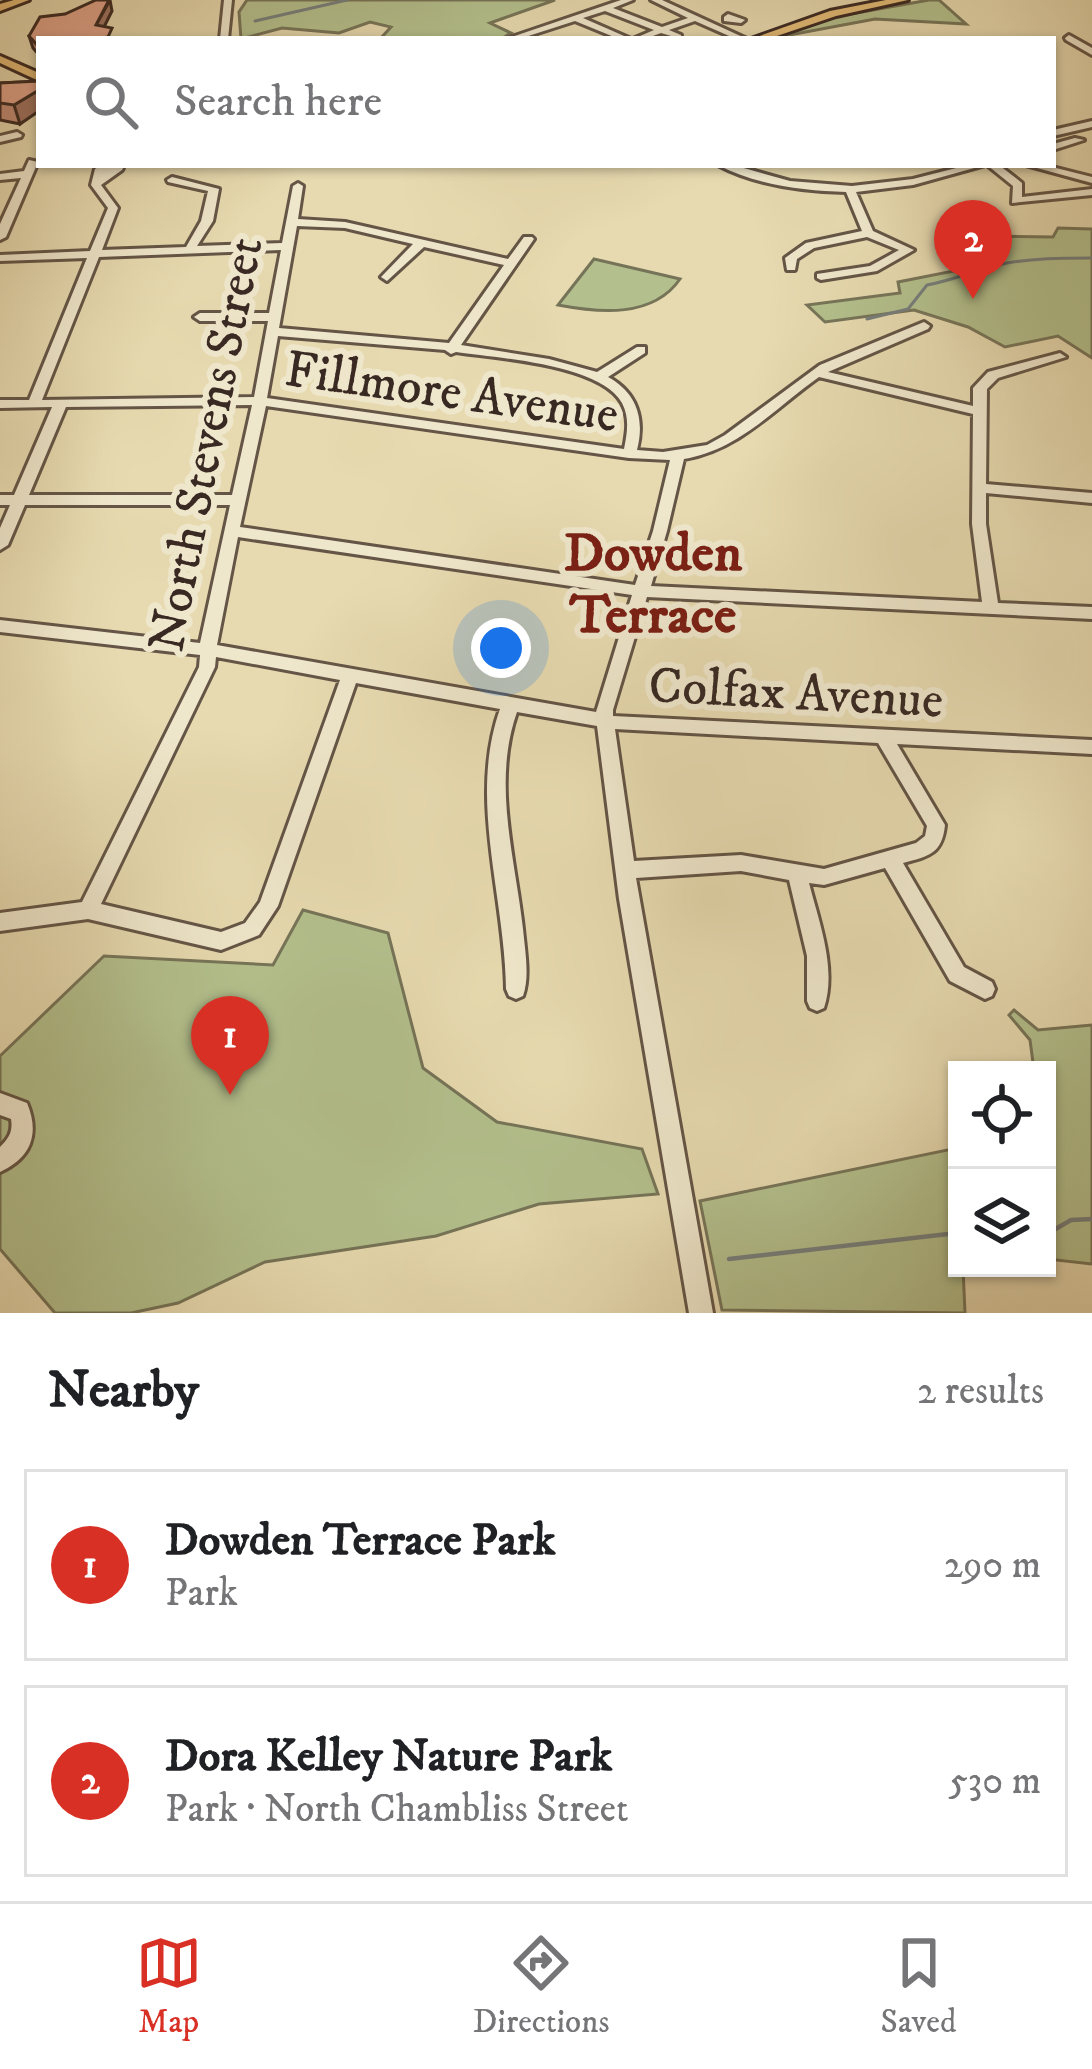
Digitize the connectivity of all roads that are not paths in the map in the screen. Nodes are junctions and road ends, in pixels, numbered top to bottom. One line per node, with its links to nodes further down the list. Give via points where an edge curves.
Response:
1 (24, 0): 8 (main road)
2 (228, 0): 16 (street)
3 (629, 0): 9 (street)
4 (655, 0): 11 (street)
5 (674, 0): 12 (street)
6 (874, 0): 22 (main road)
7 (903, 0): 23 (main road)
8 (0, 8)
9 (606, 8): 10 (street); 14 (street)
10 (576, 18): 13 (street); 18 (street)
11 (696, 18): 12 (street); 14 (street)
12 (721, 21): 21 (street)
13 (547, 28): 15 (street); 17 (street)
14 (661, 31): 19 (street); 20 (street)
15 (561, 34)
16 (224, 36)
17 (521, 36)
18 (620, 36)
19 (646, 36)
20 (674, 36)
21 (745, 36)
22 (753, 36)
23 (755, 36)
24 (1070, 38): 25 (street)
25 (1092, 52)
26 (0, 58): 27 (main road)
27 (28, 83)
28 (1092, 124): 29 (street)
29 (1056, 132)
30 (17, 135): 31 (street)
31 (0, 140)
32 (1079, 140): 33 (street)
33 (1056, 147)
34 (33, 165): 35 (street); 41 (street); 51 (street)
35 (14, 166)
36 (735, 168): 48 (street)
37 (950, 168): 46 (street)
38 (969, 168): 46 (street)
39 (996, 168): 47 (street, via 1018,185 1016,201)
40 (1043, 168): 44 (street)
41 (0, 177)
42 (99, 180): 56 (street, via 113,208)
43 (172, 180): 55 (street, via 214,189)
44 (1092, 180)
45 (298, 186): 49 (street, North Stevens Street)
46 (896, 187): 48 (street)
47 (1092, 192)
48 (851, 193): 50 (street)
49 (292, 222): 53 (street); 54 (street, North Stevens Street)
50 (868, 233): 59 (street, via 810,245 790,258); 61 (street, via 908,250 873,269)
51 (0, 237)
52 (528, 239): 58 (street)
53 (421, 243): 58 (street); 60 (street)
54 (287, 246): 55 (street); 63 (street, North Stevens Street)
55 (190, 250): 56 (street)
56 (93, 255): 57 (street); 72 (street)
57 (0, 258)
58 (509, 263): 65 (street)
59 (790, 268)
60 (387, 277)
61 (821, 277)
62 (200, 317): 63 (street)
63 (274, 324): 65 (street); 70 (street, North Stevens Street)
64 (924, 326): 68 (street)
65 (451, 350): 69 (street)
66 (641, 350): 69 (street)
67 (1060, 357): 74 (street, via 993,375 980,388)
68 (816, 373): 74 (street); 76 (street, via 723,445)
69 (600, 376): 75 (street, via 634,413)
70 (260, 401): 73 (street, Fillmore Avenue); 75 (street, Fillmore Avenue); 81 (street, North Stevens Street)
71 (0, 404): 72 (street, Fillmore Avenue)
72 (34, 404): 73 (street, Fillmore Avenue)
73 (60, 405): 80 (street)
74 (980, 420): 77 (street)
75 (629, 454): 76 (street, Fillmore Avenue)
76 (677, 458): 84 (street)
77 (978, 488): 78 (street); 85 (street)
78 (1092, 498)
79 (0, 500): 80 (street)
80 (20, 500): 81 (street); 83 (street)
81 (237, 500): 82 (street, North Stevens Street)
82 (231, 531): 84 (street); 88 (street, North Stevens Street)
83 (0, 545)
84 (640, 591): 85 (street); 91 (street)
85 (991, 608): 86 (street)
86 (1092, 613)
87 (0, 626): 88 (street, Colfax Avenue)
88 (209, 650): 89 (street, Colfax Avenue); 97 (street, North Stevens Street)
89 (350, 675): 90 (street, Colfax Avenue); 97 (street, via 268,906 252,928 221,941)
90 (511, 703): 91 (street, Colfax Avenue); 99 (street, via 498,733 497,789)
91 (605, 718): 92 (street, Colfax Avenue); 95 (street)
92 (883, 736): 93 (street, Colfax Avenue); 94 (street, via 937,833 929,847)
93 (1092, 747)
94 (890, 859): 96 (street, via 824,877); 100 (street, via 957,974)
95 (628, 870): 96 (street, via 740,863); 104 (street)
96 (797, 873): 101 (street, via 817,956)
97 (88, 910): 98 (street)
98 (0, 922)
99 (516, 989)
100 (985, 989)
101 (817, 1001)
102 (0, 1104): 103 (street, via 19,1111 24,1126 19,1144)
103 (0, 1161)
104 (701, 1313)

